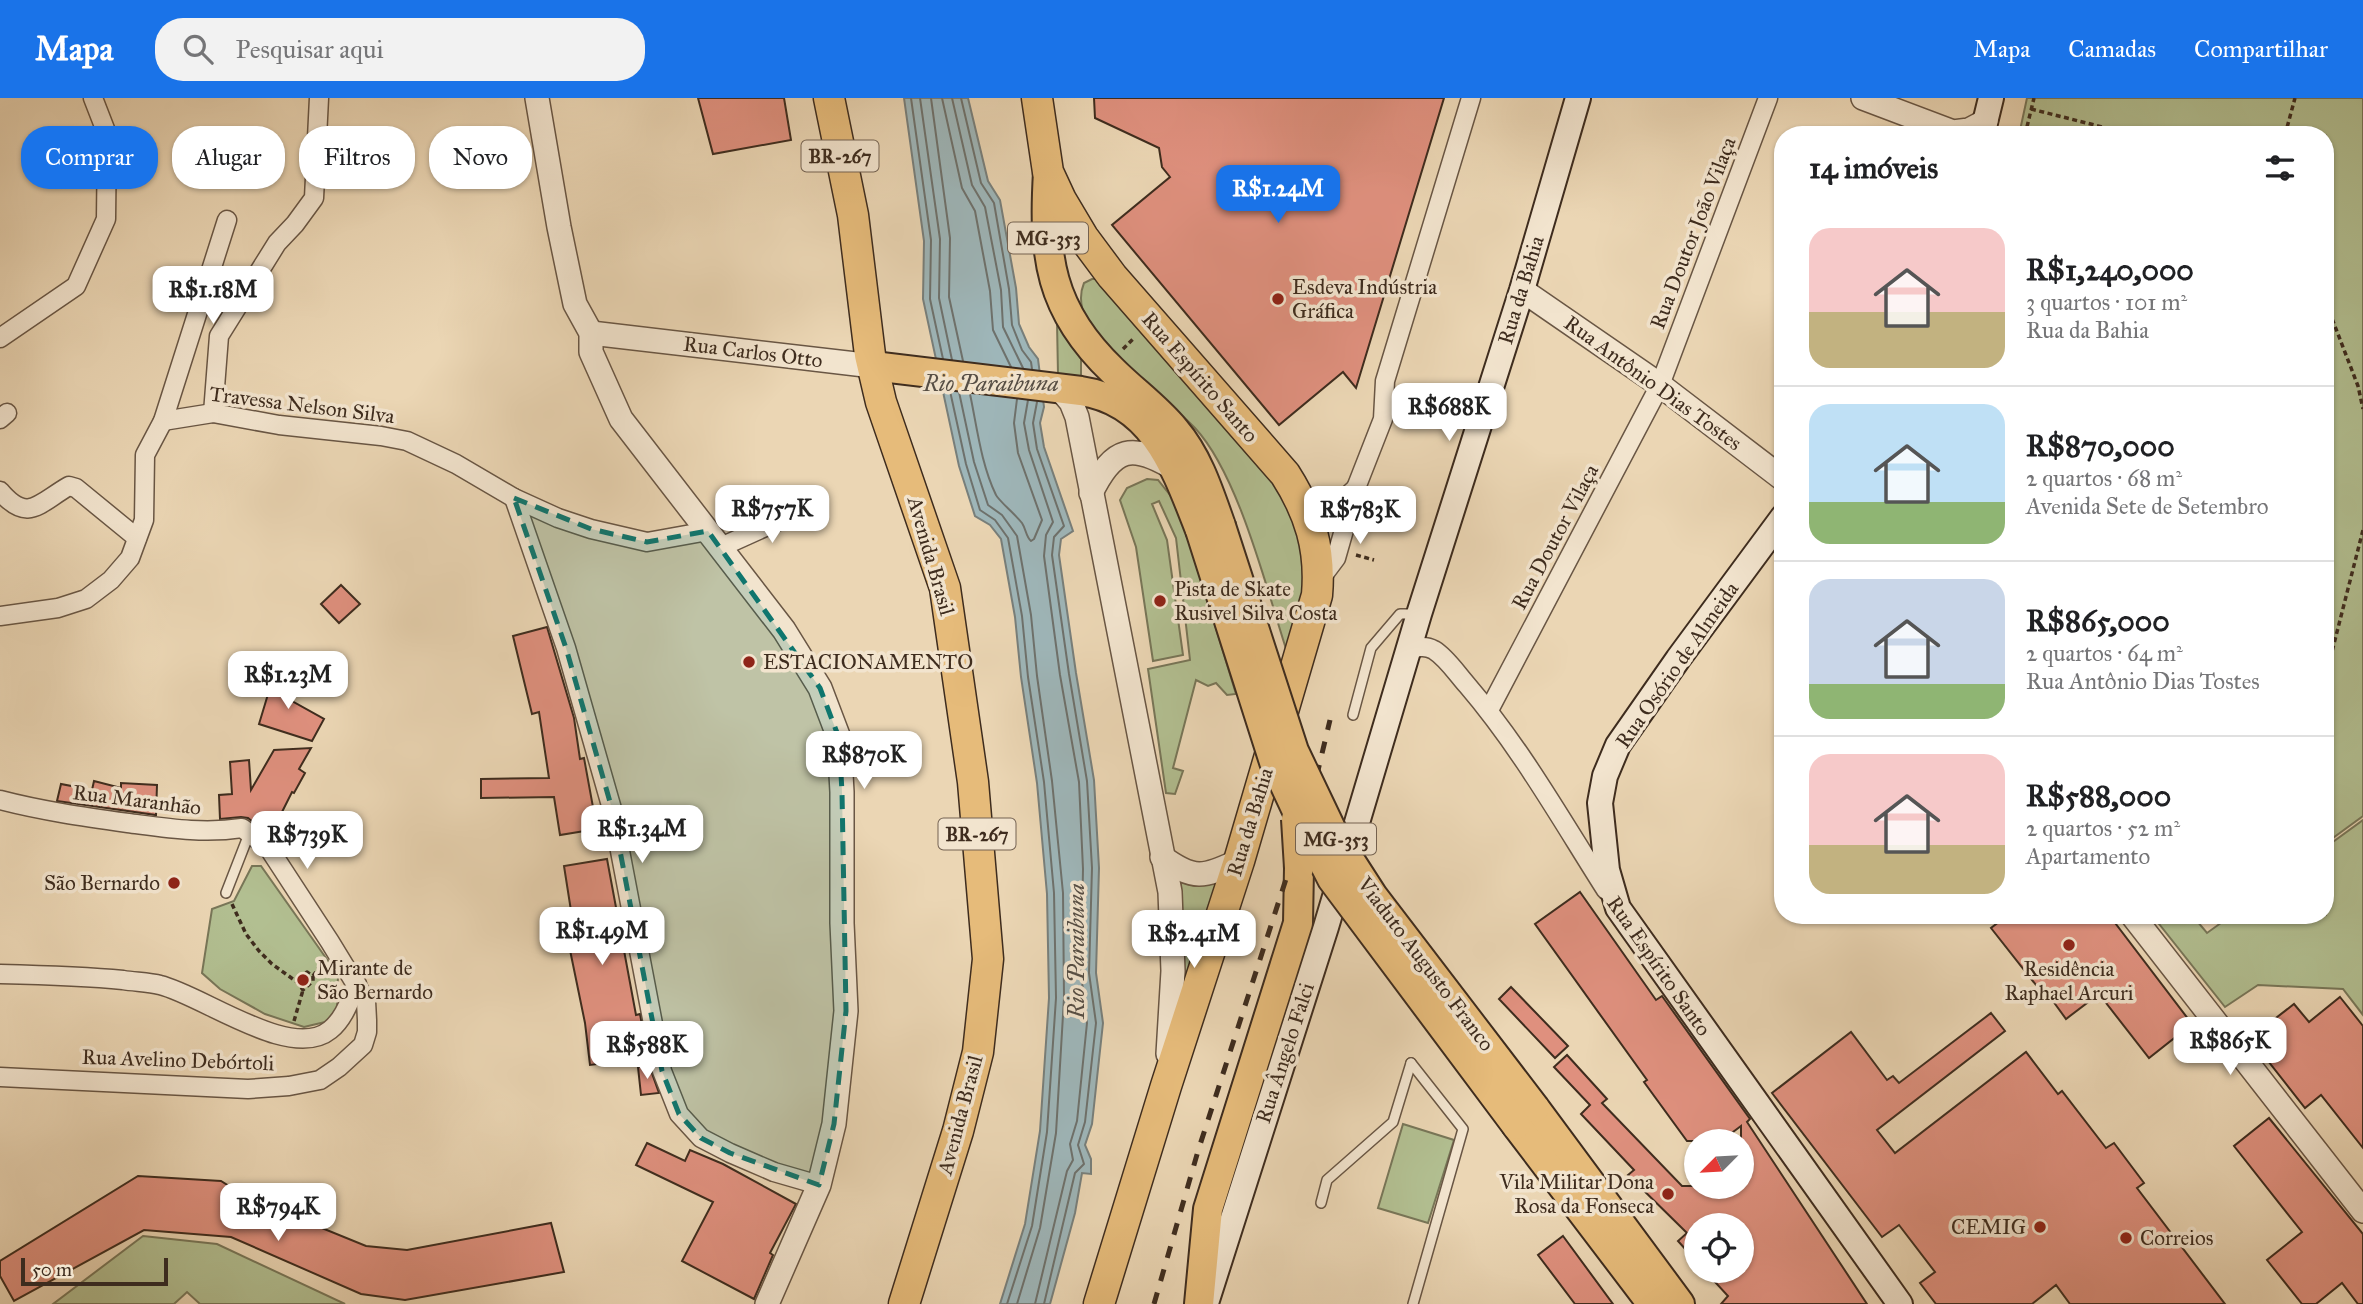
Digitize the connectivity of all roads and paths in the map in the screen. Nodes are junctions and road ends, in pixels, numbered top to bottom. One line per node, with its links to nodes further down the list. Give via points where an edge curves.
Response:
1 (93, 98): 22 (street, via 107,134 106,219 76,286)
2 (319, 98): 28 (street, via 314,198 277,243 219,336)
3 (829, 98): 23 (highway, Avenida Brasil / BR-267, via 853,215)
4 (1037, 98): 17 (highway)
5 (1471, 98): 33 (street, Rua da Bahia, via 1385,381 1383,419)
6 (1577, 98): 19 (main road, Rua da Bahia)
7 (1768, 98): 25 (street, Rua Doutor João Vilaça)
8 (1863, 98): 13 (street)
9 (2034, 98): 12 (path)
10 (2295, 98): 16 (path)
11 (538, 99): 21 (street, via 575,304)
12 (2031, 109): 14 (path); 15 (path)
13 (1937, 126)
14 (2027, 126)
15 (2098, 126)
16 (2287, 126)
17 (1048, 172): 32 (highway, Rua Espírito Santo, via 1096,256); 38 (main road, Viaduto Augusto Franco / MG-353, via 1048,249 1061,302 1075,328 1104,363 1185,443 1198,466)
18 (227, 220): 29 (street)
19 (1522, 290): 25 (street, Rua Antônio Dias Tostes); 44 (main road, Rua da Bahia)
20 (2334, 324): 27 (path)
21 (591, 333): 23 (street, Rua Carlos Otto); 42 (street, via 592,352 621,419)
22 (0, 338)
23 (873, 366): 24 (main road, Rua Carlos Otto); 73 (highway, Avenida Brasil / BR-267, via 945,588 973,782 988,960 978,1052)
24 (915, 372): 26 (main road, Viaduto Augusto Franco)
25 (1660, 385): 31 (street, Rua Antônio Dias Tostes); 48 (street, Rua Doutor Vilaça)
26 (1052, 388): 30 (main road, Viaduto Augusto Franco, via 1098,393 1126,408 1149,428); 35 (street, via 1071,402 1077,417)
27 (2363, 410)
28 (213, 413): 29 (street, Travessa Nelson Silva); 36 (street, Travessa Nelson Silva, via 407,441)
29 (163, 421): 41 (street, via 145,456 144,520)
30 (1176, 470): 35 (street, via 1144,452 1130,452 1108,464); 38 (main road, Viaduto Augusto Franco)
31 (1774, 471)
32 (1295, 488): 33 (street, via 1318,507 1330,508); 43 (highway, Rua Espírito Santo, via 1312,531 1320,569)
33 (1356, 488): 43 (street, Rua da Bahia, via 1336,558)
34 (0, 491): 41 (street, via 12,505 23,509 37,507 69,486 76,488)
35 (1091, 493): 54 (street)
36 (514, 498): 42 (street, Travessa Nelson Silva, via 591,529 647,541); 69 (street, via 566,648 612,809 663,1071 679,1114 701,1138 730,1153)
37 (807, 508): 42 (street, Travessa Nelson Silva)
38 (1210, 528): 52 (main road, Viaduto Augusto Franco, bridge, via 1263,730); 68 (main road, Viaduto Augusto Franco / MG-353, bridge, via 1294,751 1335,837)
39 (1774, 529): 57 (main road, Rua Osório de Almeida, via 1678,659 1609,766 1600,803 1607,870)
40 (2363, 530): 46 (path)
41 (137, 538): 45 (street, via 130,558 86,598 58,608)
42 (714, 539): 69 (street, via 784,630 820,688 839,738 846,1011 834,1124)
43 (1318, 589): 55 (highway, Rua da Bahia)
44 (1419, 614): 47 (main road, Rua da Bahia); 49 (lane, via 1400,614 1371,648)
45 (0, 616)
46 (2334, 644)
47 (1408, 650): 48 (street, Rua Espírito Santo, via 1434,650); 51 (main road, Rua da Bahia)
48 (1489, 710): 57 (street, Rua Espírito Santo)
49 (1353, 715)
50 (0, 800): 53 (street, Rua Maranhão, via 110,820 216,832 242,828)
51 (1363, 801): 76 (main road, Rua Ângelo Falci)
52 (1296, 809): 68 (main road, Viaduto Augusto Franco, bridge, via 1332,879); 75 (main road, bridge, via 1298,923 1208,1209)
53 (249, 834): 56 (lane); 63 (street, via 268,847)
54 (1162, 857): 55 (street, via 1194,874 1213,873); 67 (street, via 1172,926)
55 (1239, 861): 67 (highway, Rua da Bahia)
56 (226, 893): 62 (path, via 259,951)
57 (1618, 908): 80 (main road, Rua Espírito Santo)
58 (2139, 924): 71 (street)
59 (321, 966): 61 (path)
60 (0, 974): 63 (street, via 160,984 293,1038 322,1035 331,1029 345,1012)
61 (313, 976): 62 (path, via 307,972); 64 (path)
62 (298, 982): 64 (path)
63 (357, 984): 66 (street, Rua Avelino Debórtoli, via 366,1001 363,1045 320,1080 248,1089)
64 (303, 990): 65 (path)
65 (299, 1001)
66 (0, 1077)
67 (1166, 1086): 74 (highway)
68 (1525, 1116): 78 (main road); 79 (main road, MG-353)
69 (819, 1185): 72 (street)
70 (1321, 1203): 77 (lane, via 1326,1180 1393,1122 1411,1063 1463,1129)
71 (2363, 1211)
72 (767, 1304)
73 (904, 1304)
74 (1099, 1304)
75 (1199, 1304)
76 (1206, 1304)
77 (1413, 1304)
78 (1651, 1304)
79 (1680, 1304)
80 (1900, 1304)

